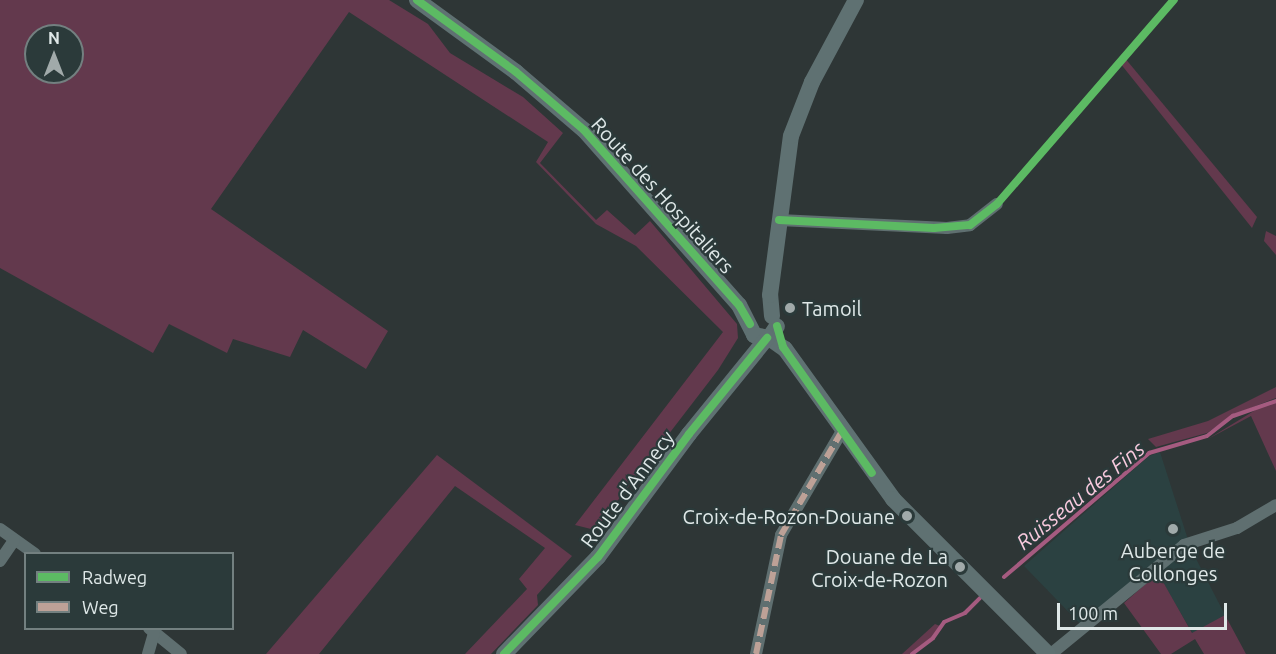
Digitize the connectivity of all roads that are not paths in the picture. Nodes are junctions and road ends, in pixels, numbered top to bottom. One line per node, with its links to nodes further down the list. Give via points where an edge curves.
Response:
1 (417, 0): 5 (street, Route des Hospitaliers, via 516,72 584,130 739,305)
2 (856, 0): 4 (street, Route d'Annecy, via 796,119)
3 (997, 204): 4 (street, via 970,225 948,228)
4 (779, 220): 5 (street, Route d'Annecy)
5 (763, 325): 6 (street, Route des Hospitaliers); 16 (street, Route d'Annecy, via 748,358 598,557)
6 (842, 431): 13 (street, via 892,499); 17 (street, via 781,535)
7 (1276, 505): 13 (street, via 1237,528 1184,544)
8 (0, 529): 9 (street)
9 (14, 540): 10 (street); 11 (street)
10 (32, 552)
11 (0, 561)
12 (152, 631): 14 (street); 15 (street)
13 (1044, 652)
14 (148, 654)
15 (181, 654)
16 (504, 654)
17 (756, 654)

